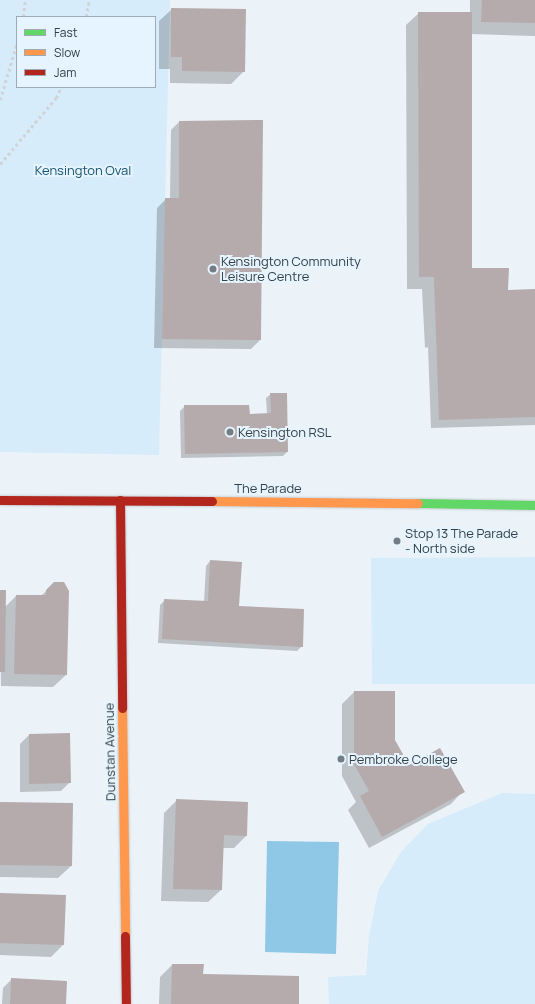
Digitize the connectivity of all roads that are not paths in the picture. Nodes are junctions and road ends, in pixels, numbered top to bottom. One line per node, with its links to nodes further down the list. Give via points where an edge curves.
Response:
1 (0, 500): 2 (main road, The Parade)
2 (120, 500): 3 (main road, The Parade); 4 (main road, Dunstan Avenue)
3 (535, 505)
4 (126, 1004)

